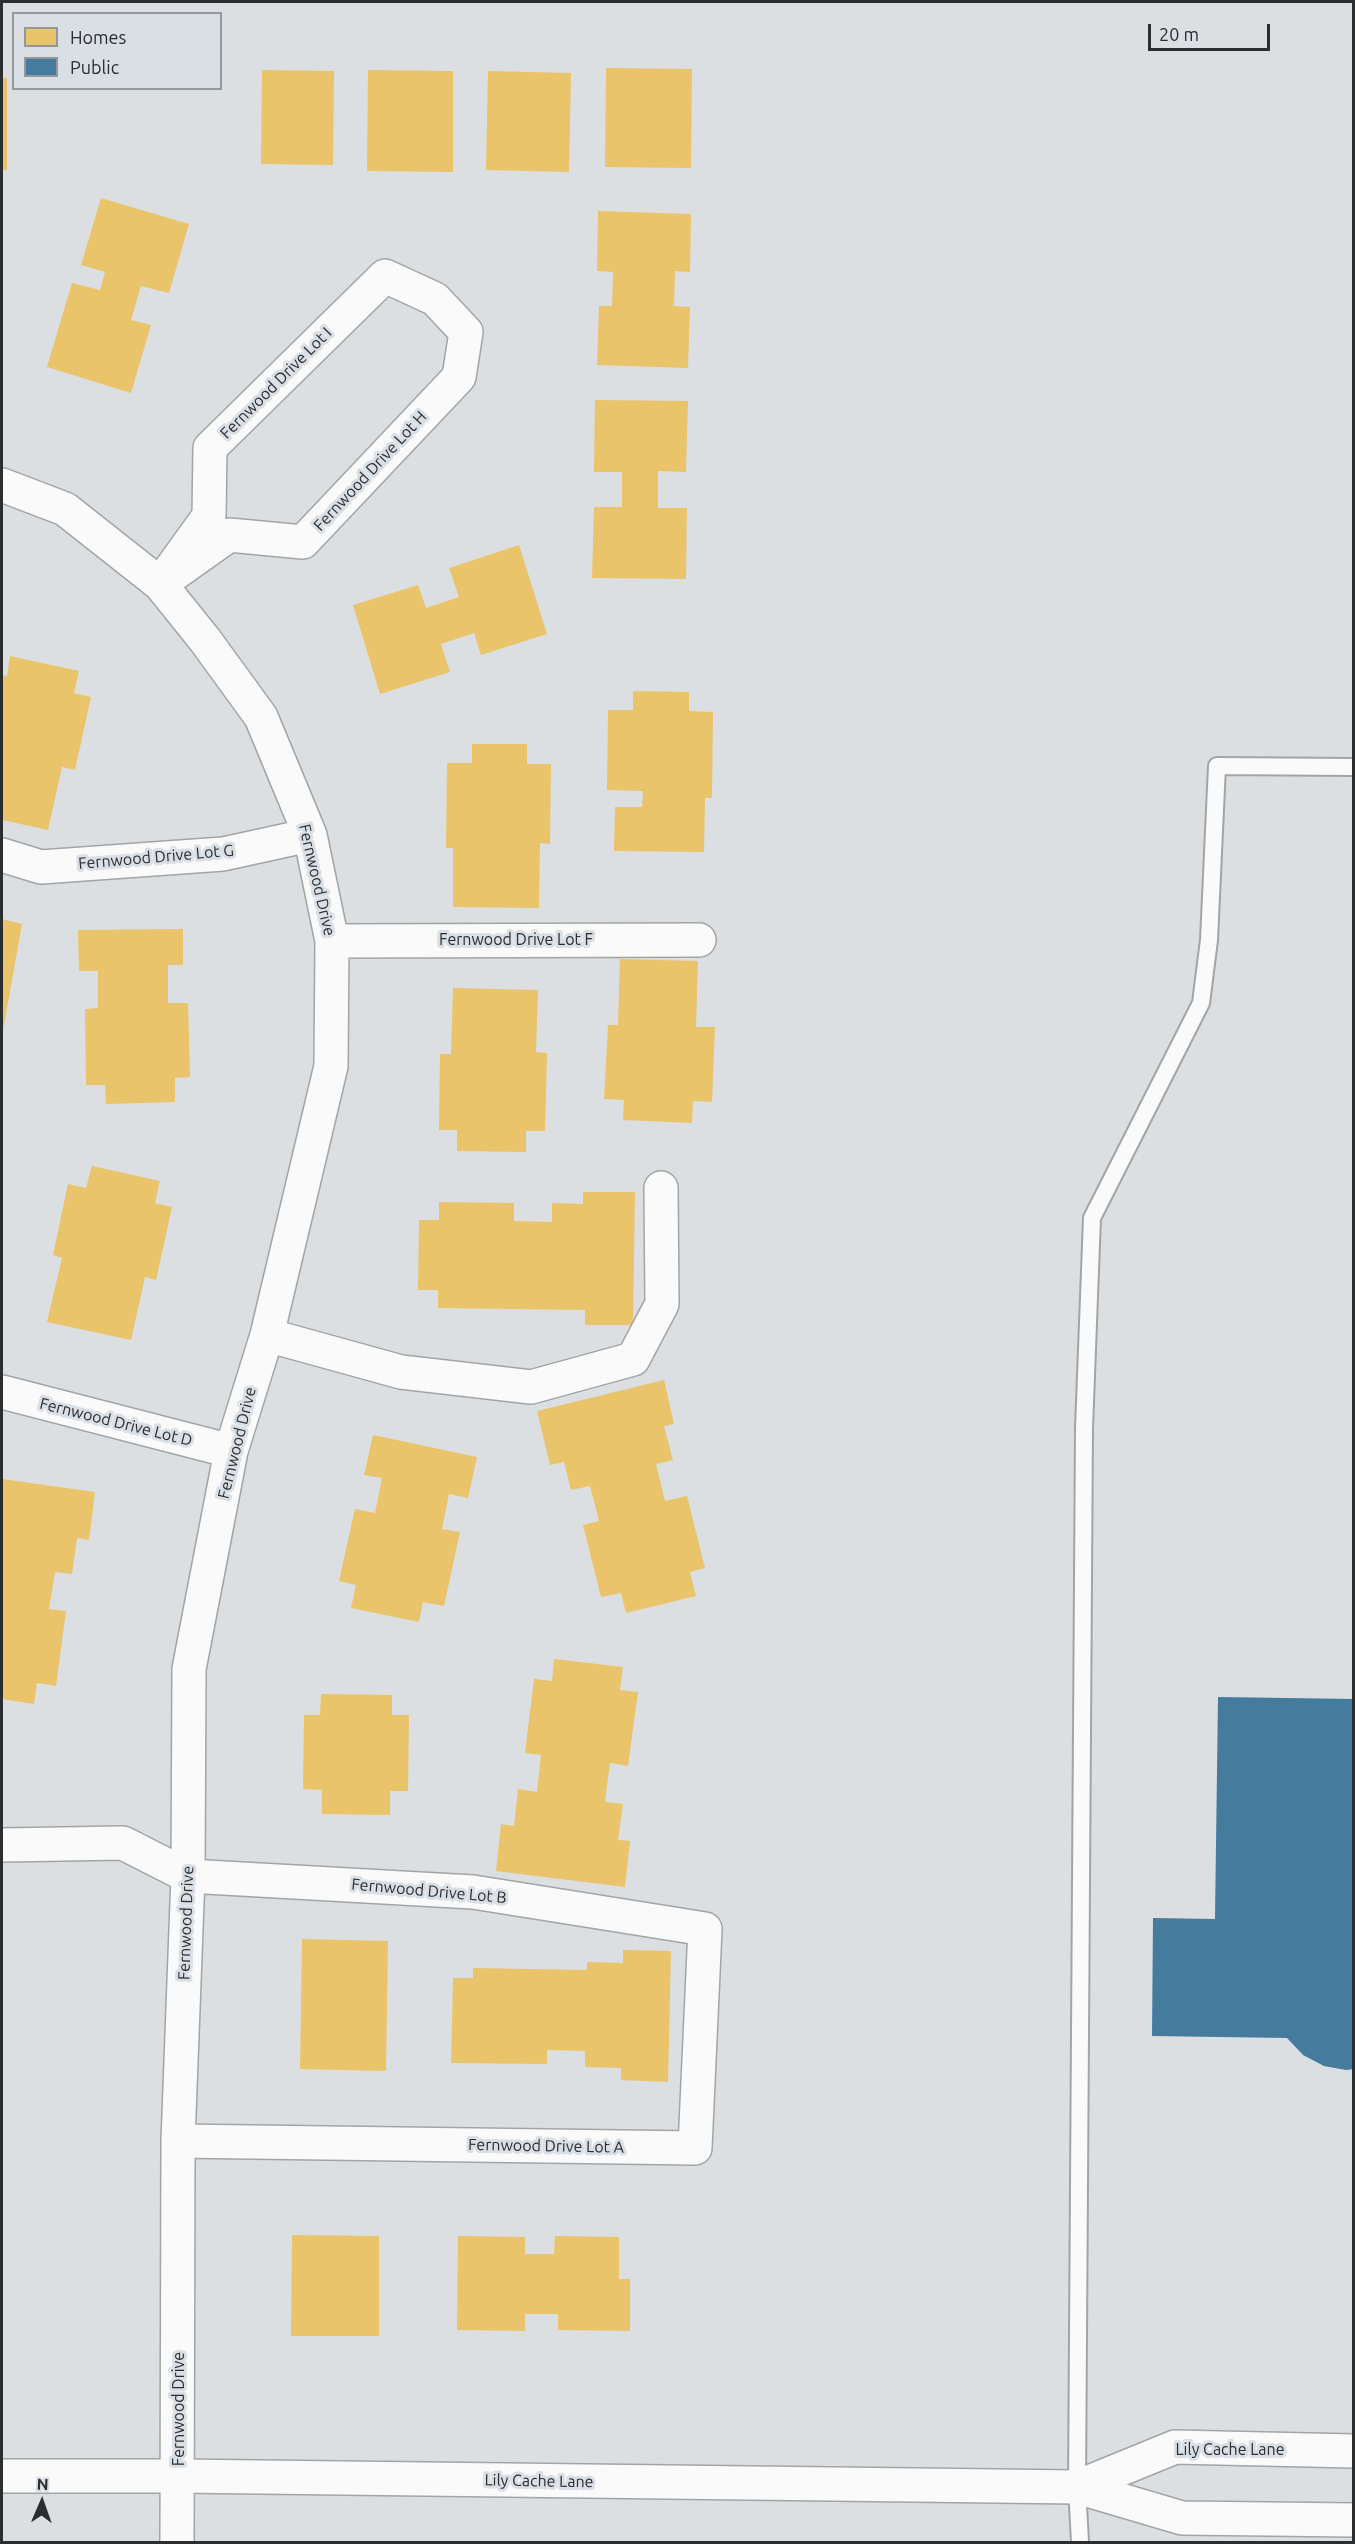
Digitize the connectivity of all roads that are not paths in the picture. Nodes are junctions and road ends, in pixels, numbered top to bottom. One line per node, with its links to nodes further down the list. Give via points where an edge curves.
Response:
1 (435, 299): 3 (street, Fernwood Drive Lot I, via 385,276 210,448 209,516); 3 (street, Fernwood Drive Lot H, via 466,332 459,377 303,543 229,535)
2 (2, 485): 3 (street, Fernwood Drive, via 65,509)
3 (160, 584): 5 (street, Fernwood Drive, via 261,717)
4 (1353, 767): 20 (lane, via 1217,766 1209,940 1201,1004 1092,1218 1084,1439)
5 (310, 835): 6 (street, Fernwood Drive Lot G, via 223,854 41,867); 7 (street, Fernwood Drive)
6 (2, 855)
7 (332, 940): 8 (street, Fernwood Drive Lot F); 10 (street, Fernwood Drive, via 331,1066)
8 (699, 940)
9 (661, 1188): 10 (street, via 662,1304 633,1359 531,1387 400,1372)
10 (267, 1335): 12 (street, Fernwood Drive)
11 (2, 1392): 12 (street, Fernwood Drive Lot D)
12 (231, 1451): 14 (street, Fernwood Drive, via 189,1669)
13 (2, 1845): 14 (street, via 123,1843)
14 (188, 1876): 15 (street, Fernwood Drive Lot B, via 473,1892); 16 (street, Fernwood Drive)
15 (705, 1929): 16 (street, Fernwood Drive Lot A, via 695,2148)
16 (178, 2140): 19 (street, Fernwood Drive)
17 (1353, 2451): 20 (street, Lily Cache Lane, via 1175,2448)
18 (2, 2476): 19 (street, Lily Cache Lane)
19 (179, 2476): 20 (street, Lily Cache Lane); 22 (street, Fernwood Drive)
20 (1077, 2487): 21 (street, Lily Cache Lane, via 1182,2518); 23 (lane)
21 (1353, 2520)
22 (177, 2542)
23 (1080, 2542)

